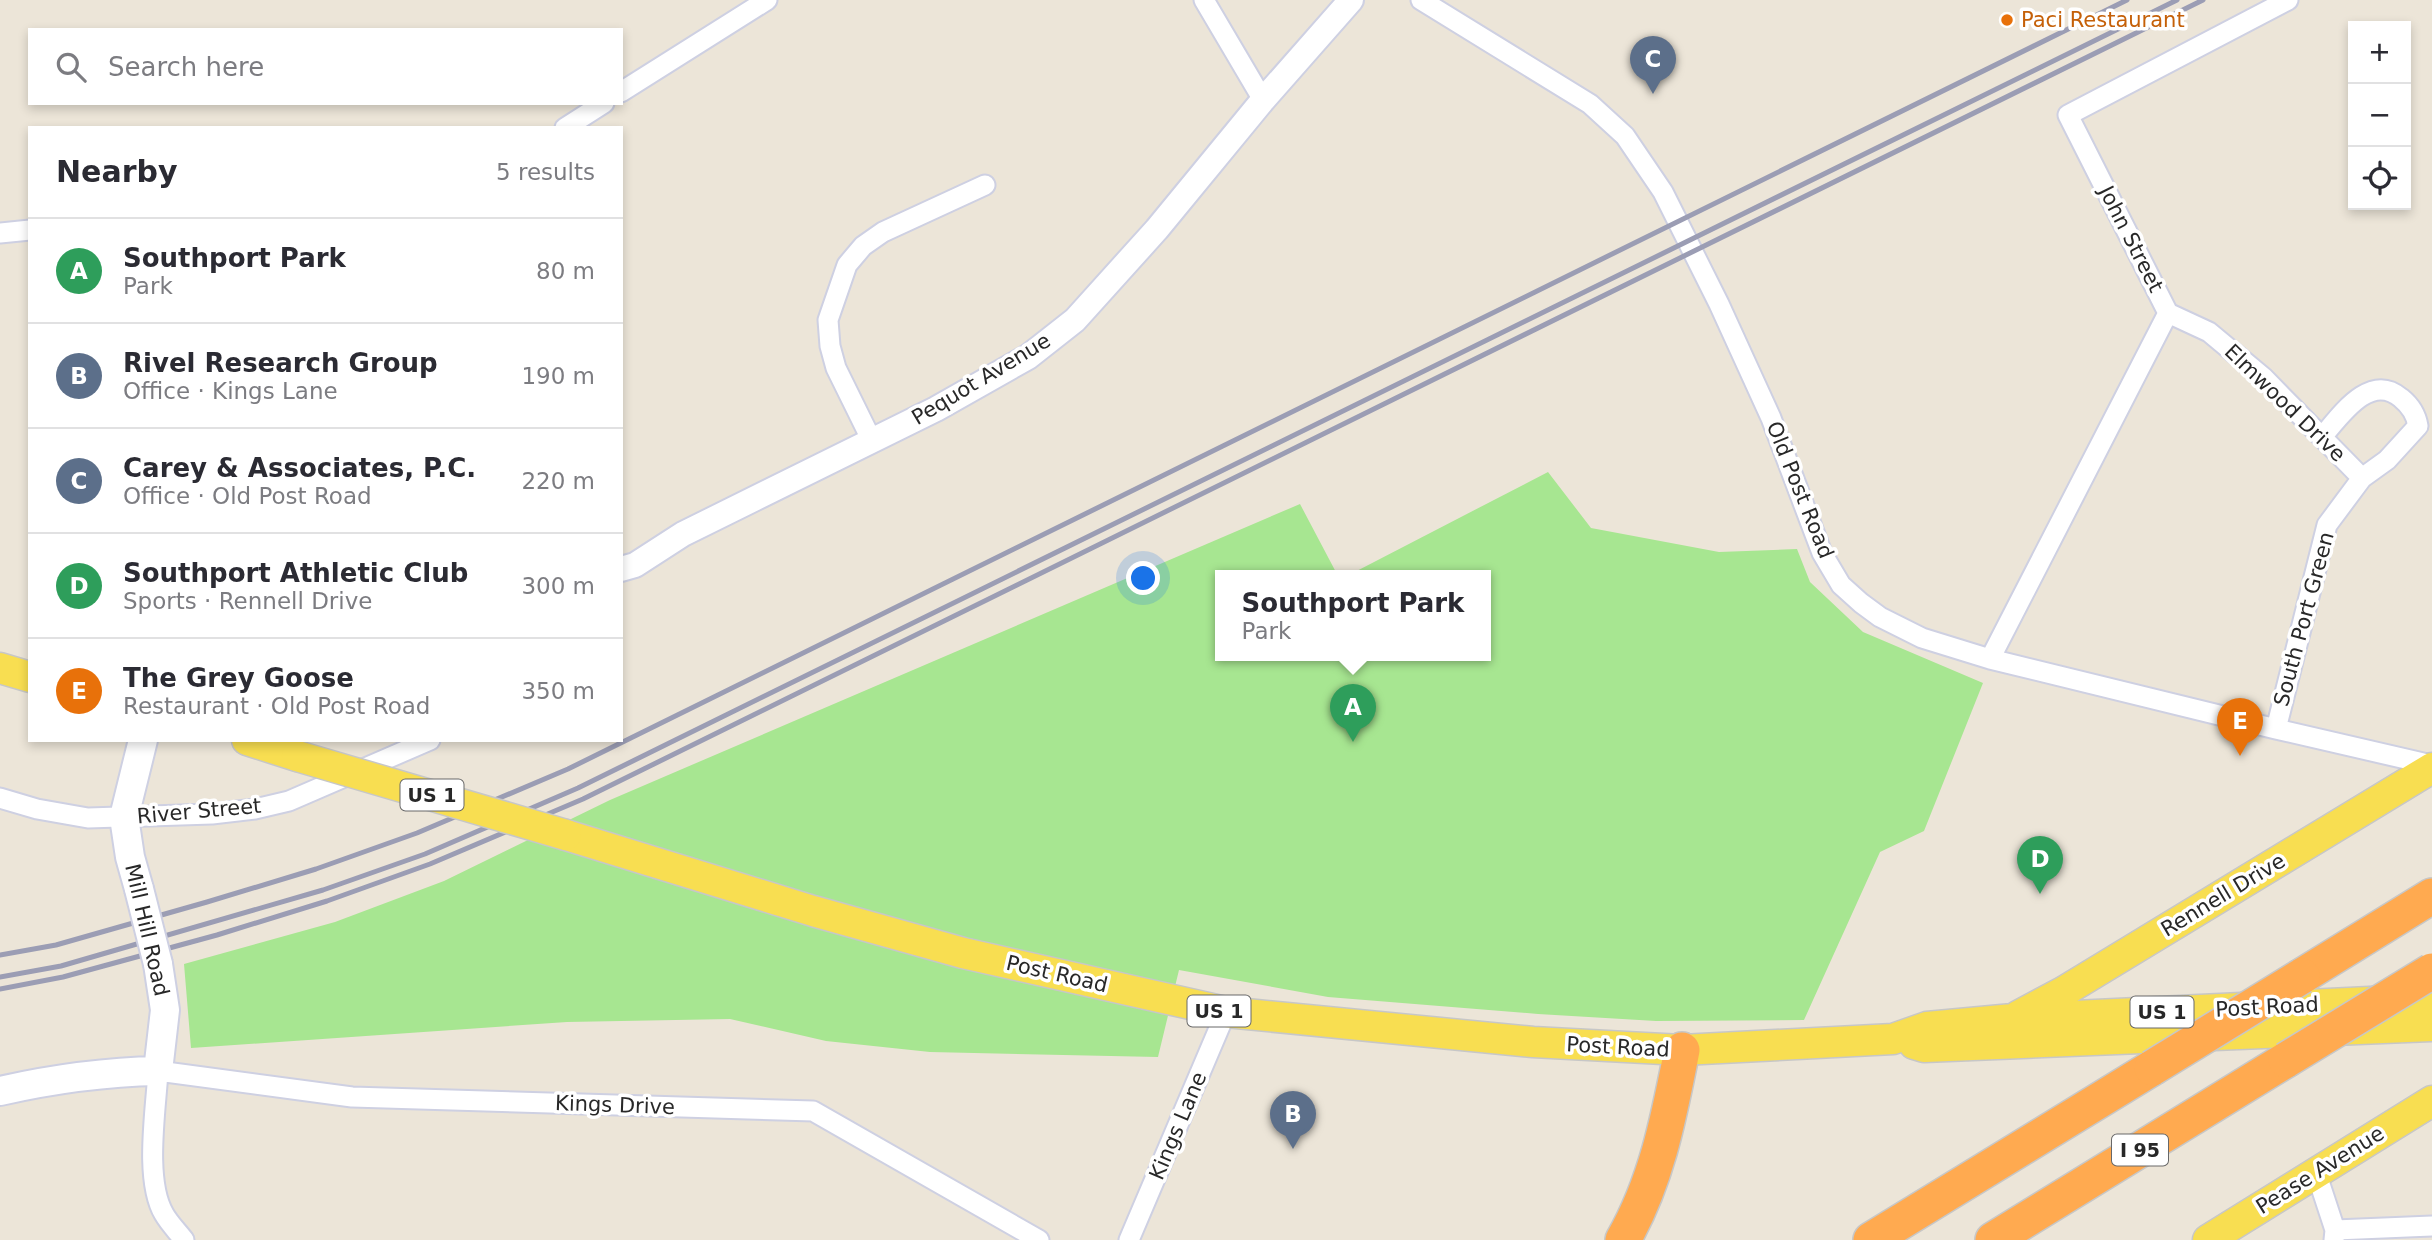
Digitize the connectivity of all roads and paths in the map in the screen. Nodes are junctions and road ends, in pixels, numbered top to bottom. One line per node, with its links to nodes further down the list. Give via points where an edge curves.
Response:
1 (767, 0): 6 (street)
2 (1204, 0): 7 (street)
3 (1351, 0): 7 (street, Pequot Avenue)
4 (1421, 0): 18 (street, Old Post Road, via 1590,104 1625,136 1663,192 1718,304 1771,418 1822,553 1841,584 1880,617 1922,638)
5 (2288, 0): 13 (street, John Street, via 2068,115)
6 (623, 91)
7 (1263, 100): 15 (street, Pequot Avenue, via 1075,320 1028,357)
8 (601, 105): 9 (street)
9 (568, 126)
10 (985, 185): 15 (street, via 883,233 863,246 847,265 828,320 830,346)
11 (28, 230): 12 (street)
12 (0, 233)
13 (2168, 313): 14 (street, Elmwood Drive, via 2208,332 2263,377); 18 (street, John Street)
14 (2322, 437): 16 (street, Elmwood Drive); 16 (street, South Port Green, via 2365,393 2381,389 2400,397 2417,415 2418,426 2387,460)
15 (872, 441): 17 (street, Pequot Avenue, via 682,534)
16 (2362, 478): 21 (street, South Port Green, via 2327,525)
17 (626, 572)
18 (1990, 659): 21 (street, Old Post Road)
19 (0, 668): 20 (main road)
20 (28, 676)
21 (2276, 729): 25 (street, Old Post Road)
22 (143, 742): 27 (main road, Mill Hill Road)
23 (254, 742): 31 (main road, Post Road / US 1, bridge, via 963,953)
24 (425, 742): 27 (street, River Street, via 289,801 212,814)
25 (2432, 766): 32 (main road, Rennell Drive)
26 (0, 798): 27 (street, River Street, via 37,810 88,818)
27 (124, 817): 36 (main road, Mill Hill Road, bridge, via 165,1010)
28 (2432, 896): 46 (highway, bridge)
29 (2432, 971): 47 (highway, I 95, bridge)
30 (2432, 999): 32 (main road, Post Road / US 1)
31 (1226, 1012): 35 (main road, Post Road / US 1, via 1520,1041); 44 (street, Kings Lane)
32 (2013, 1019): 34 (main road, Post Road / US 1, via 1927,1027)
33 (2432, 1026): 34 (main road, Post Road / US 1, via 1924,1047)
34 (1894, 1039): 35 (main road, Post Road / US 1)
35 (1682, 1050): 45 (highway, via 1660,1152 1648,1190)
36 (158, 1071): 37 (main road, via 110,1072); 42 (street, Mill Hill Road, via 152,1159 155,1185 163,1213); 43 (street, Kings Drive, via 352,1097 813,1111)
37 (0, 1091)
38 (2432, 1101): 39 (main road, Pease Avenue)
39 (2316, 1172): 41 (street); 48 (main road, Pease Avenue)
40 (2432, 1226): 41 (street)
41 (2334, 1235)
42 (184, 1240)
43 (1039, 1240)
44 (1129, 1240)
45 (1623, 1240)
46 (1871, 1240)
47 (1993, 1240)
48 (2208, 1240)

